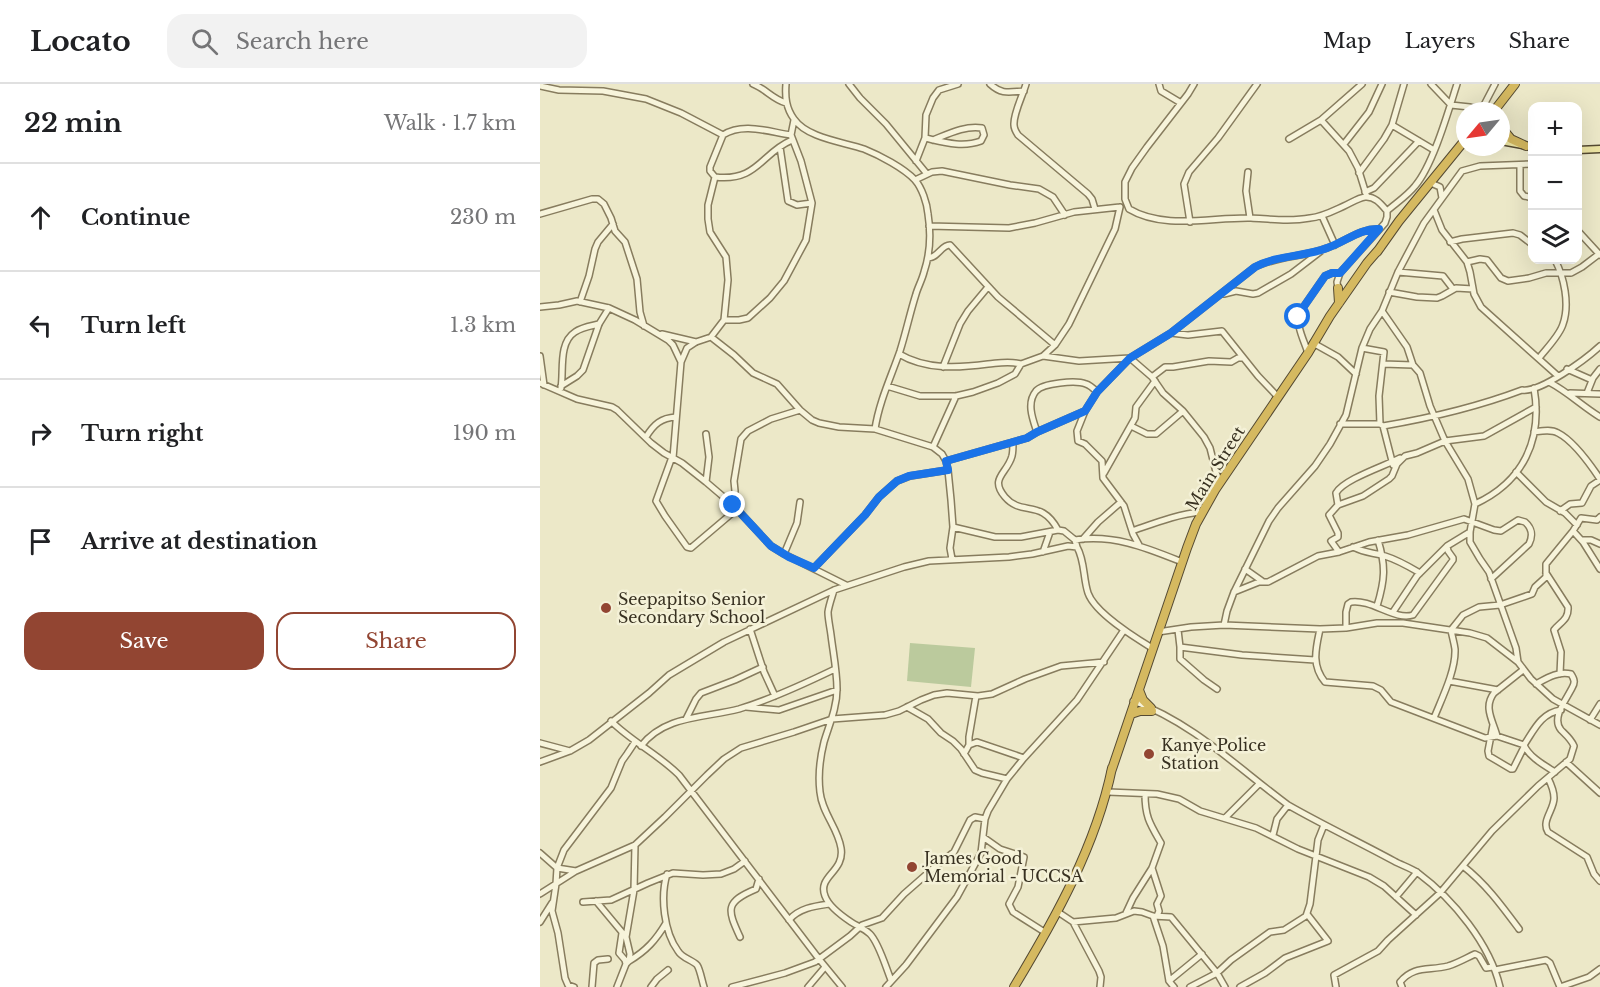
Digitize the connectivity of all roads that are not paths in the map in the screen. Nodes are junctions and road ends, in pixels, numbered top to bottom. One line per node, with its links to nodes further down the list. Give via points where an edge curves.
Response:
1 (753, 84): 21 (street)
2 (786, 84): 21 (street)
3 (849, 84): 43 (street)
4 (958, 84): 29 (street, via 939,90 933,98 926,115)
5 (990, 84): 18 (street, via 1002,92)
6 (1026, 84): 18 (street)
7 (1159, 84): 22 (street, via 1161,91)
8 (1194, 84): 22 (street)
9 (1257, 84): 65 (street, via 1189,172 1184,184)
10 (1362, 84): 25 (street)
11 (1382, 84): 35 (street, via 1369,112)
12 (1404, 84): 26 (street)
13 (1431, 84): 23 (street)
14 (1457, 84): 23 (street)
15 (1495, 84): 23 (street, via 1482,107)
16 (1514, 85): 19 (highway); 20 (highway)
17 (540, 86): 27 (street, via 646,99)
18 (1024, 91): 58 (street, via 1013,125 1015,131 1088,194)
19 (1500, 102)
20 (1503, 102)
21 (786, 103): 24 (street)
22 (1181, 103): 56 (street, via 1132,168 1125,182)
23 (1451, 105): 39 (street)
24 (794, 120): 28 (street); 50 (street, via 831,141 878,156)
25 (1321, 120): 30 (street); 35 (street)
26 (1392, 125): 33 (street); 47 (street)
27 (723, 135): 28 (street, via 735,129 752,129); 49 (street, via 710,166)
28 (792, 137): 38 (street); 55 (street)
29 (925, 138): 32 (street); 43 (street)
30 (1289, 138)
31 (1510, 138): 36 (highway)
32 (933, 140): 32 (street, via 964,145 981,141 984,135 982,128 976,128)
33 (1419, 141): 39 (street); 52 (street)
34 (1510, 143): 37 (main road)
35 (1344, 144): 47 (street)
36 (1528, 146)
37 (1528, 146)
38 (780, 147): 49 (street, via 751,171 730,178); 55 (street, via 788,201 797,205)
39 (1434, 150): 60 (street, via 1415,186)
40 (1582, 150): 41 (main road)
41 (1600, 150)
42 (1456, 156): 51 (highway)
43 (916, 161): 48 (street)
44 (1528, 164): 45 (street)
45 (1520, 165): 53 (street, via 1520,191); 54 (street, via 1480,166 1462,171)
46 (1248, 172): 64 (street)
47 (1359, 173): 52 (street)
48 (927, 174): 50 (street); 62 (street, via 942,171 1039,189 1053,197)
49 (715, 177): 94 (street, via 708,219 710,232 726,257)
50 (915, 180): 67 (street, via 925,200)
51 (1434, 180): 54 (street, via 1442,189); 73 (highway)
52 (1366, 194): 60 (street); 63 (street)
53 (1528, 197)
54 (1442, 198): 59 (street)
55 (812, 203): 94 (street, via 806,240 776,292 748,318)
56 (1127, 205): 57 (street); 65 (street, via 1139,214)
57 (1120, 207): 58 (street); 102 (street, via 1116,229)
58 (1095, 209): 62 (street)
59 (1434, 210): 71 (street); 79 (street)
60 (1387, 211): 68 (street)
61 (540, 214): 66 (street, via 598,199)
62 (1065, 215): 67 (street, via 1009,228)
63 (1322, 216): 64 (street, via 1288,220); 72 (street)
64 (1250, 218): 65 (street)
65 (1190, 222)
66 (613, 224): 90 (street, via 595,249); 96 (street, via 625,242 635,273)
67 (929, 226): 76 (street)
68 (1379, 229): 72 (street, via 1363,231); 80 (street)
69 (1582, 235): 75 (street)
70 (1528, 241): 71 (street, via 1513,233)
71 (1450, 242): 77 (street)
72 (1335, 245): 74 (street)
73 (1380, 248): 82 (highway); 89 (highway)
74 (1325, 249): 88 (street, via 1259,265); 88 (street, via 1258,293)
75 (1599, 254): 81 (street, via 1577,271)
76 (928, 258): 83 (street, via 950,245); 106 (street)
77 (1467, 262): 81 (street, via 1487,260 1508,281 1543,273); 86 (street)
78 (1556, 264): 81 (street)
79 (1398, 272): 85 (street, via 1443,276); 87 (street)
80 (1340, 273): 84 (street); 105 (street, via 1325,276 1300,312 1298,323)
81 (1560, 274): 111 (street, via 1566,302 1564,323)
82 (1352, 285): 84 (highway); 89 (highway)
83 (988, 287): 102 (street); 116 (street, via 960,324)
84 (1338, 287): 89 (highway)
85 (1453, 289): 86 (street); 87 (street, via 1437,298)
86 (1473, 289): 111 (street, via 1484,310)
87 (1389, 292): 93 (street)
88 (1220, 294): 98 (street)
89 (1345, 297): 101 (highway, Main Street)
90 (580, 302): 91 (street); 92 (street)
91 (540, 308)
92 (609, 308): 95 (street); 96 (street)
93 (1382, 311): 104 (street); 115 (street, via 1407,347)
94 (724, 320): 99 (street)
95 (599, 324): 127 (street, via 583,370); 127 (street, via 569,337 563,352)
96 (644, 326): 97 (street)
97 (658, 333): 100 (street); 112 (street, via 673,345)
98 (1171, 333): 109 (street); 110 (street, via 1222,332)
99 (711, 338): 100 (street); 135 (street, via 753,373 777,384)
100 (696, 342): 112 (street, via 685,350)
101 (1314, 342): 105 (highway, Main Street); 119 (street)
102 (1055, 345): 108 (street)
103 (1600, 346): 117 (street)
104 (1362, 348): 114 (street, via 1384,352); 119 (street)
105 (1308, 353): 133 (highway, Main Street)
106 (899, 354): 116 (street, via 912,361); 125 (street)
107 (540, 356): 124 (street)
108 (1043, 356): 109 (street, via 1079,361); 113 (street)
109 (1130, 358): 121 (street); 128 (street)
110 (1243, 358): 121 (street, via 1165,367); 133 (street)
111 (1539, 358): 120 (street)
112 (681, 362): 139 (street)
113 (1021, 364): 116 (street); 132 (street, via 1015,374 998,383)
114 (1383, 364): 115 (street); 142 (street, via 1378,396)
115 (1413, 365): 138 (street, via 1420,373)
116 (943, 367)
117 (1568, 369): 120 (street); 122 (street)
118 (1600, 369): 122 (street)
119 (1356, 374): 141 (street)
120 (1558, 376): 123 (street)
121 (1154, 379): 137 (street); 143 (street, via 1136,407)
122 (1593, 380): 130 (street)
123 (1549, 382): 126 (street); 129 (street)
124 (542, 384): 127 (street)
125 (887, 386): 132 (street, via 920,396); 144 (street)
126 (1534, 388): 134 (street); 138 (street)
127 (560, 389): 148 (street, via 585,402 612,407)
128 (1097, 392): 136 (street); 145 (street, via 1084,383 1072,382 1040,389 1033,398 1031,411)
129 (1568, 393): 130 (street); 140 (street)
130 (1587, 393): 131 (street)
131 (1600, 394)
132 (956, 396): 151 (street)
133 (1278, 397): 162 (highway, Main Street)
134 (1536, 407): 146 (street); 149 (street, via 1484,436)
135 (800, 410): 144 (street, via 825,425); 167 (street, via 771,419 741,439)
136 (1085, 411): 145 (street); 158 (street, via 1077,431 1078,441 1101,459)
137 (1183, 411): 143 (street, via 1156,434); 162 (street, via 1207,442)
138 (1434, 416): 142 (street); 149 (street)
139 (676, 417): 148 (street, via 657,422); 153 (street)
140 (1600, 417)
141 (1340, 424): 142 (street); 195 (street, via 1315,466 1269,521)
142 (1381, 425): 155 (street)
143 (1131, 426): 158 (street)
144 (875, 429): 151 (street)
145 (1037, 432): 150 (street)
146 (1534, 432): 157 (street, via 1532,446); 160 (street, via 1558,433)
147 (706, 434): 161 (street)
148 (646, 436): 153 (street)
149 (1445, 441): 152 (street); 165 (street, via 1466,473)
150 (1012, 442): 154 (street); 174 (street, via 1012,457 999,480 999,488 1014,504 1045,513)
151 (933, 447): 154 (street)
152 (1405, 456): 155 (street); 159 (street)
153 (673, 457): 161 (street); 167 (street, via 656,501 687,547 697,543)
154 (946, 461): 156 (street)
155 (1392, 462): 159 (street); 166 (street, via 1338,489)
156 (948, 470): 173 (street); 194 (street, via 897,481)
157 (1516, 472): 165 (street, via 1501,490); 168 (street)
158 (1103, 474): 164 (street)
159 (1392, 476): 166 (street, via 1364,496)
160 (1600, 479): 168 (street, via 1582,503 1570,504)
161 (706, 482): 167 (street)
162 (1219, 484): 169 (highway, Main Street)
163 (800, 502): 190 (street, via 797,523)
164 (1121, 502): 175 (street); 179 (street)
165 (1475, 504): 171 (street)
166 (1338, 505): 189 (street, via 1329,515 1338,533 1331,541)
167 (735, 507): 190 (street, via 771,546)
168 (1560, 511): 172 (street)
169 (1202, 512): 175 (street, via 1172,517); 193 (highway, Main Street)
170 (1599, 518): 172 (street, via 1582,518)
171 (1472, 522): 178 (street); 181 (street, via 1464,519); 199 (street, via 1501,531 1518,520 1531,531 1529,544)
172 (1577, 525): 176 (street)
173 (953, 527): 177 (street, via 995,537); 192 (street)
174 (1058, 530): 177 (street); 180 (street)
175 (1132, 531): 184 (street)
176 (1574, 531): 182 (street); 198 (street, via 1546,564)
177 (1050, 532): 188 (street)
178 (1470, 532): 185 (street); 199 (street, via 1470,542)
179 (1083, 539): 180 (street); 184 (street)
180 (1076, 540): 186 (street)
181 (1378, 540): 187 (street); 191 (street)
182 (1582, 540): 183 (street); 196 (street)
183 (1600, 544)
184 (1139, 545): 193 (street)
185 (1447, 546): 197 (street); 206 (street, via 1453,560 1418,610 1408,617)
186 (1077, 547): 188 (street); 211 (street, via 1090,597)
187 (1353, 547): 189 (street); 191 (street)
188 (1043, 552): 192 (street)
189 (1339, 552): 200 (street, via 1318,556)
190 (784, 554): 194 (street)
191 (1383, 555): 197 (street); 205 (street, via 1383,582)
192 (952, 559): 201 (street, via 904,567)
193 (1182, 562): 214 (highway, Main Street)
194 (814, 568): 201 (street)
195 (1245, 569): 200 (street); 203 (street)
196 (1600, 569)
197 (1420, 573): 206 (street)
198 (1546, 573): 204 (street, via 1530,595); 224 (street, via 1568,607 1565,620 1554,630 1561,655)
199 (1491, 579): 204 (street)
200 (1263, 582): 203 (street)
201 (847, 585): 202 (street)
202 (834, 590): 209 (street); 222 (street, via 828,611)
203 (1234, 592): 207 (street)
204 (1500, 605): 213 (street, via 1472,609); 220 (street)
205 (1377, 606): 206 (street); 208 (street, via 1355,601 1348,604)
206 (1393, 612)
207 (1224, 625): 210 (street); 212 (street)
208 (1346, 628): 210 (street); 213 (street, via 1402,623)
209 (750, 629): 221 (street); 244 (street, via 669,675)
210 (1320, 629): 218 (street)
211 (1124, 630): 216 (street); 219 (street)
212 (1178, 630): 214 (street); 215 (street)
213 (1451, 630): 220 (street, via 1487,638); 225 (street, via 1455,650)
214 (1158, 632): 216 (highway, Main Street)
215 (1180, 647): 218 (street, via 1242,656); 227 (street, via 1180,659)
216 (1152, 648): 217 (highway, Main Street)
217 (1149, 657): 229 (highway, Main Street); 233 (highway, Main Street)
218 (1315, 660): 240 (street, via 1325,682 1373,686 1391,702)
219 (1104, 662): 232 (street, via 1061,666 997,692); 254 (street, via 1073,705)
220 (1518, 662): 223 (street)
221 (763, 667): 231 (street); 241 (street, via 701,693)
222 (835, 669): 228 (street); 231 (street)
223 (1524, 670): 226 (street); 230 (street)
224 (1560, 674): 226 (street); 237 (street, via 1571,674 1574,680)
225 (1449, 681): 230 (street); 240 (street)
226 (1536, 684): 237 (street)
227 (1217, 689)
228 (837, 690): 235 (street, via 779,710); 242 (street)
229 (1139, 690): 233 (highway, Main Street); 238 (highway)
230 (1498, 690): 246 (street, via 1489,702)
231 (775, 696): 235 (street)
232 (976, 696): 236 (street, via 947,693); 249 (street)
233 (1134, 702): 238 (street); 239 (highway, Main Street); 257 (highway, Main Street)
234 (1600, 704): 243 (street)
235 (745, 707): 241 (street)
236 (907, 707): 242 (street, via 885,715); 253 (street, via 928,719)
237 (1562, 708): 243 (street); 251 (street, via 1543,718); 256 (street, via 1557,718 1559,727 1574,746)
238 (1151, 709): 239 (highway); 261 (street, via 1225,755)
239 (1131, 714): 257 (highway, Main Street)
240 (1434, 718): 246 (street, via 1485,738)
241 (686, 719): 250 (street, via 658,729)
242 (832, 719): 262 (street, via 741,748); 293 (street, via 819,775 824,809 842,857 824,882)
243 (1590, 720): 245 (street)
244 (611, 721): 248 (street); 252 (street)
245 (1600, 725)
246 (1494, 736): 251 (street); 251 (street, via 1489,756 1511,769)
247 (540, 742): 252 (street)
248 (635, 742): 250 (street); 277 (street, via 611,788 564,850)
249 (969, 745): 253 (street); 254 (street, via 977,742)
250 (641, 746): 262 (street, via 673,769)
251 (1524, 746): 258 (street)
252 (570, 751): 255 (street)
253 (964, 754): 260 (street, via 978,772)
254 (1024, 758): 260 (street)
255 (540, 762)
256 (1566, 762): 258 (street); 264 (street)
257 (1111, 772): 263 (highway, Main Street)
258 (1555, 772): 259 (street)
259 (1548, 778): 276 (street, via 1492,831); 283 (street, via 1554,802 1545,828 1587,857)
260 (1007, 779): 268 (street)
261 (1259, 784): 266 (street); 267 (street)
262 (691, 790): 272 (street); 275 (street)
263 (1108, 792): 265 (street); 294 (highway, Main Street)
264 (1600, 793)
265 (1145, 794): 267 (street, via 1179,799 1200,811); 278 (street, via 1148,822 1161,843)
266 (1288, 805): 269 (street); 270 (street, via 1277,819)
267 (1225, 818): 270 (street)
268 (986, 819): 271 (street); 301 (street, via 970,820 954,852)
269 (1324, 825): 274 (street); 280 (street)
270 (1273, 835): 274 (street)
271 (983, 837): 307 (street, via 1000,849 1024,857 1009,907); 321 (street, via 981,853 957,897)
272 (635, 845): 279 (street); 285 (street)
273 (540, 853): 277 (street)
274 (1316, 856): 288 (street, via 1369,877); 296 (street)
275 (745, 861): 281 (street, via 721,873); 282 (street)
276 (1463, 866): 286 (street); 306 (street, via 1480,879)
277 (557, 868): 279 (street); 284 (street)
278 (1152, 868): 295 (street); 298 (street, via 1161,896)
279 (576, 872): 284 (street)
280 (1417, 872): 286 (street); 288 (street)
281 (667, 874): 285 (street); 304 (street, via 663,894)
282 (759, 879): 300 (street); 310 (street, via 756,889 736,899 732,906 731,916)
283 (1600, 881)
284 (556, 884): 287 (street); 292 (street)
285 (634, 890): 289 (street); 309 (street)
286 (1440, 893): 297 (street); 316 (street, via 1468,924)
287 (540, 894)
288 (1396, 897): 297 (street)
289 (611, 900): 290 (street); 299 (street)
290 (596, 901): 291 (street); 299 (street)
291 (583, 902)
292 (552, 903): 302 (street); 323 (street, via 565,978)
293 (830, 904): 300 (street, via 803,910); 305 (street)
294 (1058, 912): 303 (street); 307 (highway, Main Street)
295 (1126, 914): 298 (street, via 1137,911); 303 (street)
296 (1307, 914): 319 (street, via 1284,930 1270,932); 338 (street, via 1328,941 1285,958)
297 (1416, 915): 339 (street, via 1376,952 1334,975)
298 (1155, 916): 311 (street, via 1174,919); 322 (street)
299 (609, 917): 309 (street)
300 (789, 920): 313 (street)
301 (875, 921): 305 (street); 308 (street)
302 (540, 922)
303 (1073, 922): 334 (street, via 1099,971)
304 (666, 923): 314 (street, via 652,944); 327 (street, via 678,951 698,966)
305 (859, 927): 308 (street); 313 (street)
306 (1519, 929)
307 (1046, 933): 333 (highway, Main Street)
308 (870, 934): 321 (street)
309 (624, 935): 314 (street, via 630,954); 314 (street, via 619,953)
310 (740, 937)
311 (1202, 954): 319 (street); 322 (street)
312 (608, 959): 324 (street, via 594,963)
313 (819, 959): 315 (street); 320 (street)
314 (627, 963): 325 (street)
315 (825, 967): 330 (street); 331 (street)
316 (1494, 969): 340 (street, via 1486,968 1475,954 1448,966 1412,972 1401,980); 341 (street); 342 (street, via 1546,960)
317 (1600, 969): 342 (street)
318 (668, 970): 326 (street)
319 (1217, 974): 336 (street); 337 (street)
320 (767, 978): 328 (street); 329 (street)
321 (891, 980): 332 (street)
322 (1169, 981): 335 (street)
323 (574, 987)
324 (592, 987)
325 (617, 987)
326 (651, 987)
327 (704, 987)
328 (734, 987)
329 (765, 987)
330 (808, 987)
331 (842, 987)
332 (886, 987)
333 (1014, 987)
334 (1100, 987)
335 (1174, 987)
336 (1190, 987)
337 (1225, 987)
338 (1240, 987)
339 (1336, 987)
340 (1402, 987)
341 (1500, 987)
342 (1560, 987)

